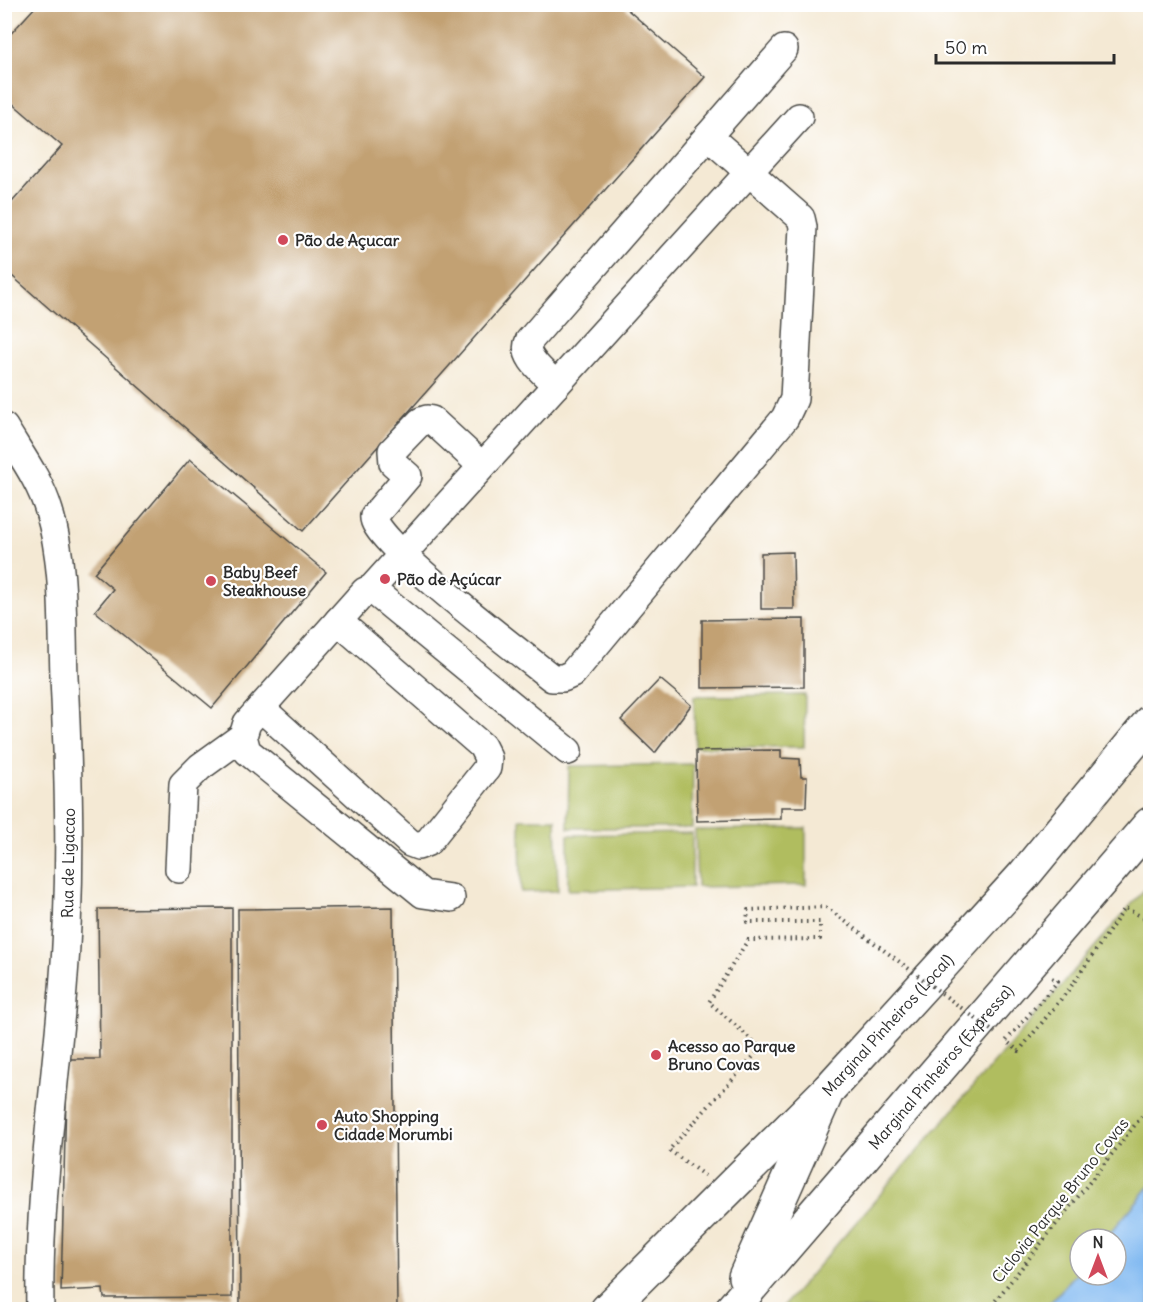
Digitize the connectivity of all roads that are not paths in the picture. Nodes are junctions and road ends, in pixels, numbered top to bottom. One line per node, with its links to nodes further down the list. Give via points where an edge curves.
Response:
1 (784, 49): 3 (lane)
2 (799, 117): 4 (lane)
3 (708, 136): 4 (lane); 5 (lane, via 529,341 528,355)
4 (749, 172): 5 (lane); 8 (lane, via 795,211 803,227 794,399 786,418 572,674 552,678)
5 (556, 385): 7 (lane)
6 (4, 427): 20 (lane, Rua de Ligacao, via 49,510 56,544 66,710 70,839 66,942 43,1196)
7 (482, 466): 8 (lane); 8 (lane, via 427,419 392,451 393,463 408,476 372,519)
8 (401, 556): 9 (lane)
9 (371, 589): 10 (lane); 14 (lane)
10 (338, 621): 11 (lane); 11 (lane, via 482,747 488,758 488,768 428,842 417,846 410,843)
11 (261, 708): 13 (lane, via 247,723)
12 (1150, 722): 18 (main road, Marginal Pinheiros (Local), via 1024,875)
13 (243, 736): 16 (lane, via 183,784); 17 (lane, via 247,751 423,894)
14 (568, 751)
15 (1150, 824): 19 (main road, Marginal Pinheiros (Expressa))
16 (179, 869)
17 (451, 898)
18 (828, 1090): 19 (main road); 21 (main road, Marginal Pinheiros (Local))
19 (731, 1309)
20 (40, 1310)
21 (607, 1310)

